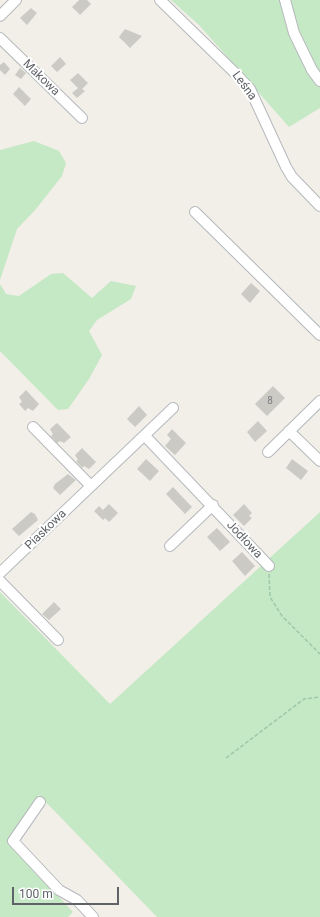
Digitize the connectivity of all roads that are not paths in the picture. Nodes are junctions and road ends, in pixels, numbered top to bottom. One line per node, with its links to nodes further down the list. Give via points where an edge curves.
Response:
1 (16, 0): 4 (street)
2 (160, 0): 8 (street, Leśna, via 250,90 292,177)
3 (285, 0): 6 (street, via 294,33)
4 (0, 16)
5 (0, 38): 7 (street, Makowa)
6 (320, 81)
7 (82, 118)
8 (320, 206)
9 (195, 212): 10 (street)
10 (320, 336)
11 (320, 401): 14 (street)
12 (173, 408): 15 (street, Piaskowa)
13 (33, 427): 18 (street)
14 (289, 431): 16 (street); 17 (street)
15 (145, 436): 18 (street, Piaskowa); 19 (street, Jodłowa)
16 (268, 452)
17 (320, 461)
18 (91, 486): 22 (street, Piaskowa)
19 (213, 505): 20 (street); 21 (street, Jodłowa)
20 (170, 546)
21 (269, 566)
22 (0, 573)
23 (0, 581): 24 (street)
24 (58, 640)
25 (40, 802): 26 (street, via 13,841 58,890 77,900)
26 (94, 917)

